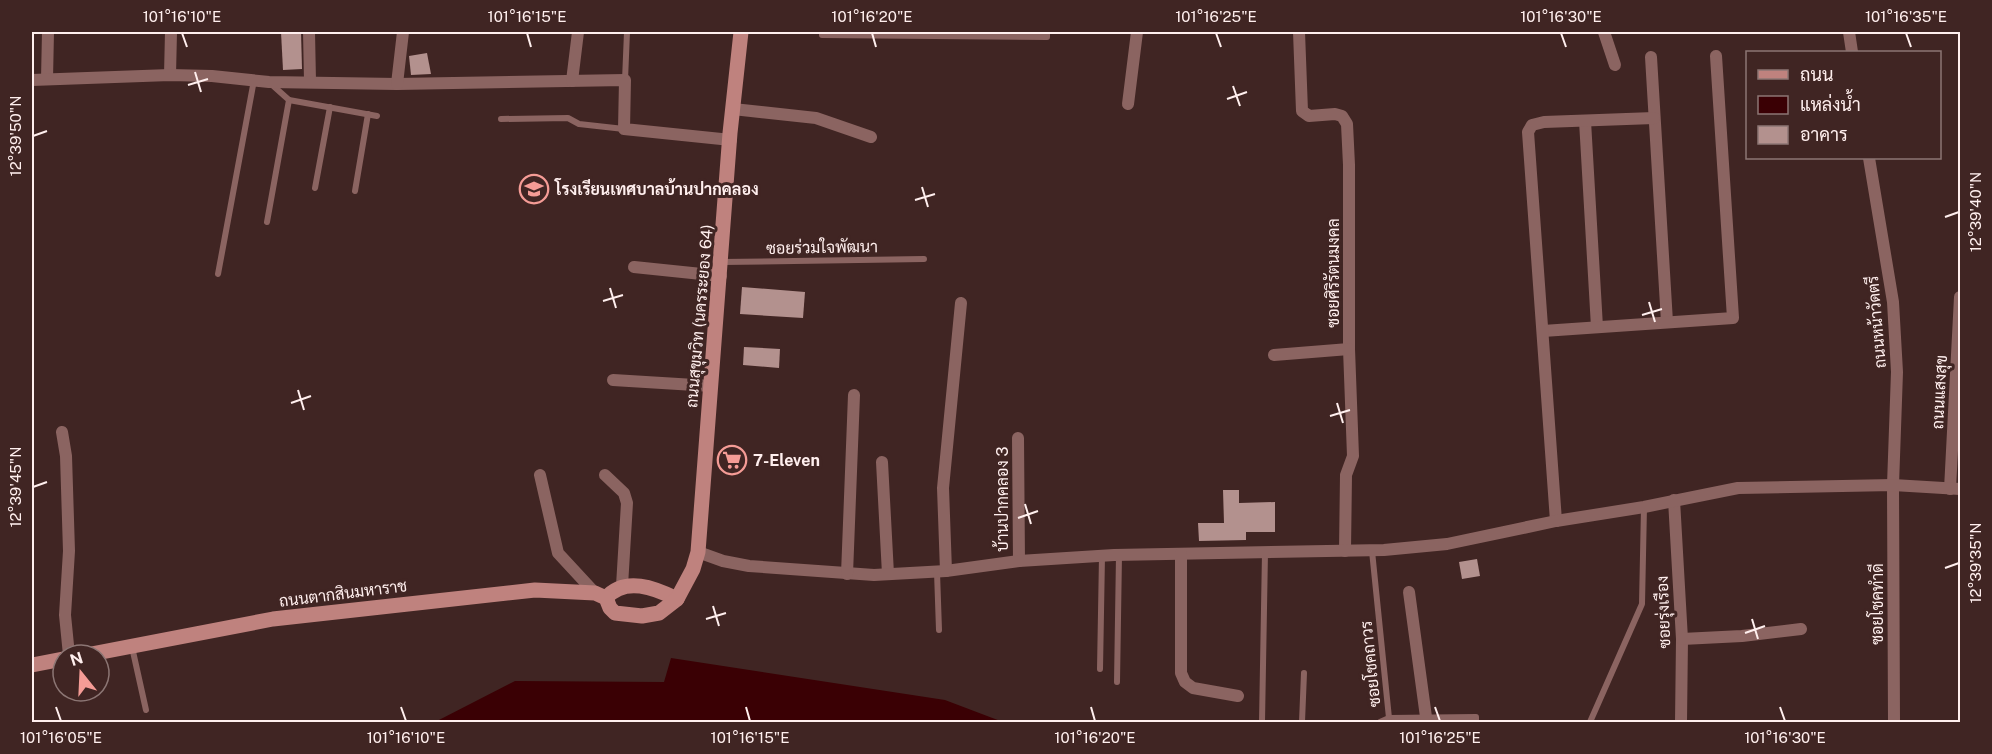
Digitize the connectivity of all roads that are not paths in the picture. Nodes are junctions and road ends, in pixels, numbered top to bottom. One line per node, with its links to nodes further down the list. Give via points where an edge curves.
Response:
1 (48, 32): 19 (street)
2 (171, 32): 18 (street)
3 (309, 32): 24 (street)
4 (403, 32): 26 (street)
5 (578, 32): 25 (street)
6 (627, 32): 22 (lane)
7 (741, 32): 30 (street, ถนนสุขุมวิท (นครระยอง 64))
8 (822, 32): 9 (lane, via 1047,37)
9 (1047, 32)
10 (1137, 32): 28 (street)
11 (1299, 32): 52 (street, ซอยศิริรัตนมงคล, via 1302,111 1309,116 1342,116 1347,124)
12 (1604, 32): 17 (street)
13 (1849, 32): 14 (street)
14 (1852, 51)
15 (1716, 56): 49 (street, via 1733,318)
16 (1651, 57): 33 (street)
17 (1615, 65)
18 (170, 75): 19 (street); 21 (street)
19 (47, 79): 20 (street)
20 (32, 80)
21 (254, 80): 23 (street); 46 (lane)
22 (625, 80): 25 (street); 36 (street)
23 (269, 81): 24 (street); 27 (lane)
24 (310, 81): 26 (street)
25 (572, 81): 26 (street)
26 (398, 84)
27 (289, 100): 29 (lane); 42 (lane)
28 (1128, 104)
29 (330, 107): 31 (lane); 40 (lane)
30 (734, 109): 37 (street, via 816,118); 38 (street, ถนนสุขุมวิท (นครระยอง 64))
31 (368, 114): 32 (lane); 41 (lane)
32 (377, 116)
33 (1654, 118): 35 (street); 49 (street)
34 (501, 119): 36 (lane, via 568,118 579,124)
35 (1585, 121): 50 (street); 51 (street, via 1544,122 1533,125 1528,132)
36 (624, 129): 38 (street)
37 (871, 137)
38 (731, 140): 45 (street, ถนนสุขุมวิท (นครระยอง 64))
39 (1869, 159): 62 (street, ถนนหน้าวัดตรี, via 1893,302 1897,372)
40 (315, 188)
41 (355, 191)
42 (267, 222)
43 (924, 260): 45 (lane, ซอยร่วมใจพัฒนา)
44 (634, 267): 45 (street)
45 (721, 269): 55 (street, ถนนสุขุมวิท (นครระยอง 64))
46 (218, 274)
47 (1960, 297): 63 (street, ถนนแสงสุข)
48 (961, 303): 75 (street, via 943,488)
49 (1667, 322): 50 (street)
50 (1597, 327): 51 (street)
51 (1543, 331): 66 (street)
52 (1349, 349): 53 (street); 68 (street, ซอยศิริรัตนมงคล, via 1353,456 1346,475)
53 (1275, 355)
54 (613, 380): 55 (street)
55 (711, 386): 70 (street, ถนนสุขุมวิท (นครระยอง 64))
56 (854, 395): 76 (street)
57 (62, 432): 85 (street, via 69,551 65,615)
58 (1018, 438): 74 (street, บ้านปากคลอง 3)
59 (882, 462): 77 (street)
60 (540, 475): 80 (street, via 558,553)
61 (605, 475): 78 (street, via 624,493 627,503)
62 (1893, 485): 63 (street); 64 (street, via 1738,488); 103 (street, ซอยโชคทำดี)
63 (1955, 489)
64 (1674, 500): 65 (street); 84 (street, ซอยรุ่งเรือง)
65 (1644, 507): 66 (street); 101 (lane, via 1642,604)
66 (1556, 521): 69 (street, via 1447,544)
67 (1265, 551): 68 (street); 71 (street); 97 (lane)
68 (1345, 551): 69 (street)
69 (1372, 551): 96 (lane, ซอยโชคถาวร)
70 (698, 552): 76 (street, via 749,566); 81 (street, ถนนสุขุมวิท (นครระยอง 64))
71 (1181, 554): 73 (street); 93 (street, via 1181,673 1193,688)
72 (1102, 555): 73 (street); 74 (street); 90 (lane)
73 (1119, 555): 92 (lane)
74 (1019, 561): 75 (street)
75 (941, 571): 77 (street); 83 (lane)
76 (847, 574): 77 (street)
77 (888, 574)
78 (622, 586): 80 (street); 81 (street, via 654,588)
79 (1409, 592): 95 (street)
80 (600, 595): 81 (street, via 615,613 642,616 659,613); 86 (street, ถนนตากสินมหาราช, via 535,590 273,619)
81 (677, 599)
82 (1801, 629): 84 (street)
83 (939, 630)
84 (1682, 639): 102 (street, ซอยรุ่งเรือง)
85 (68, 643)
86 (132, 646): 87 (street, ถนนตากสินมหาราช); 94 (lane)
87 (111, 650)
88 (51, 661): 89 (street)
89 (32, 665)
90 (1100, 669)
91 (1304, 673): 98 (lane)
92 (1118, 682)
93 (1238, 696)
94 (146, 710)
95 (1426, 717): 96 (lane, ซอยโชคถาวร); 100 (lane, ซอยโชคถาวร, via 1476,717)
96 (1389, 718): 99 (lane)
97 (1262, 723)
98 (1302, 723)
99 (1380, 723)
100 (1476, 723)
101 (1590, 723)
102 (1681, 723)
103 (1894, 723)

